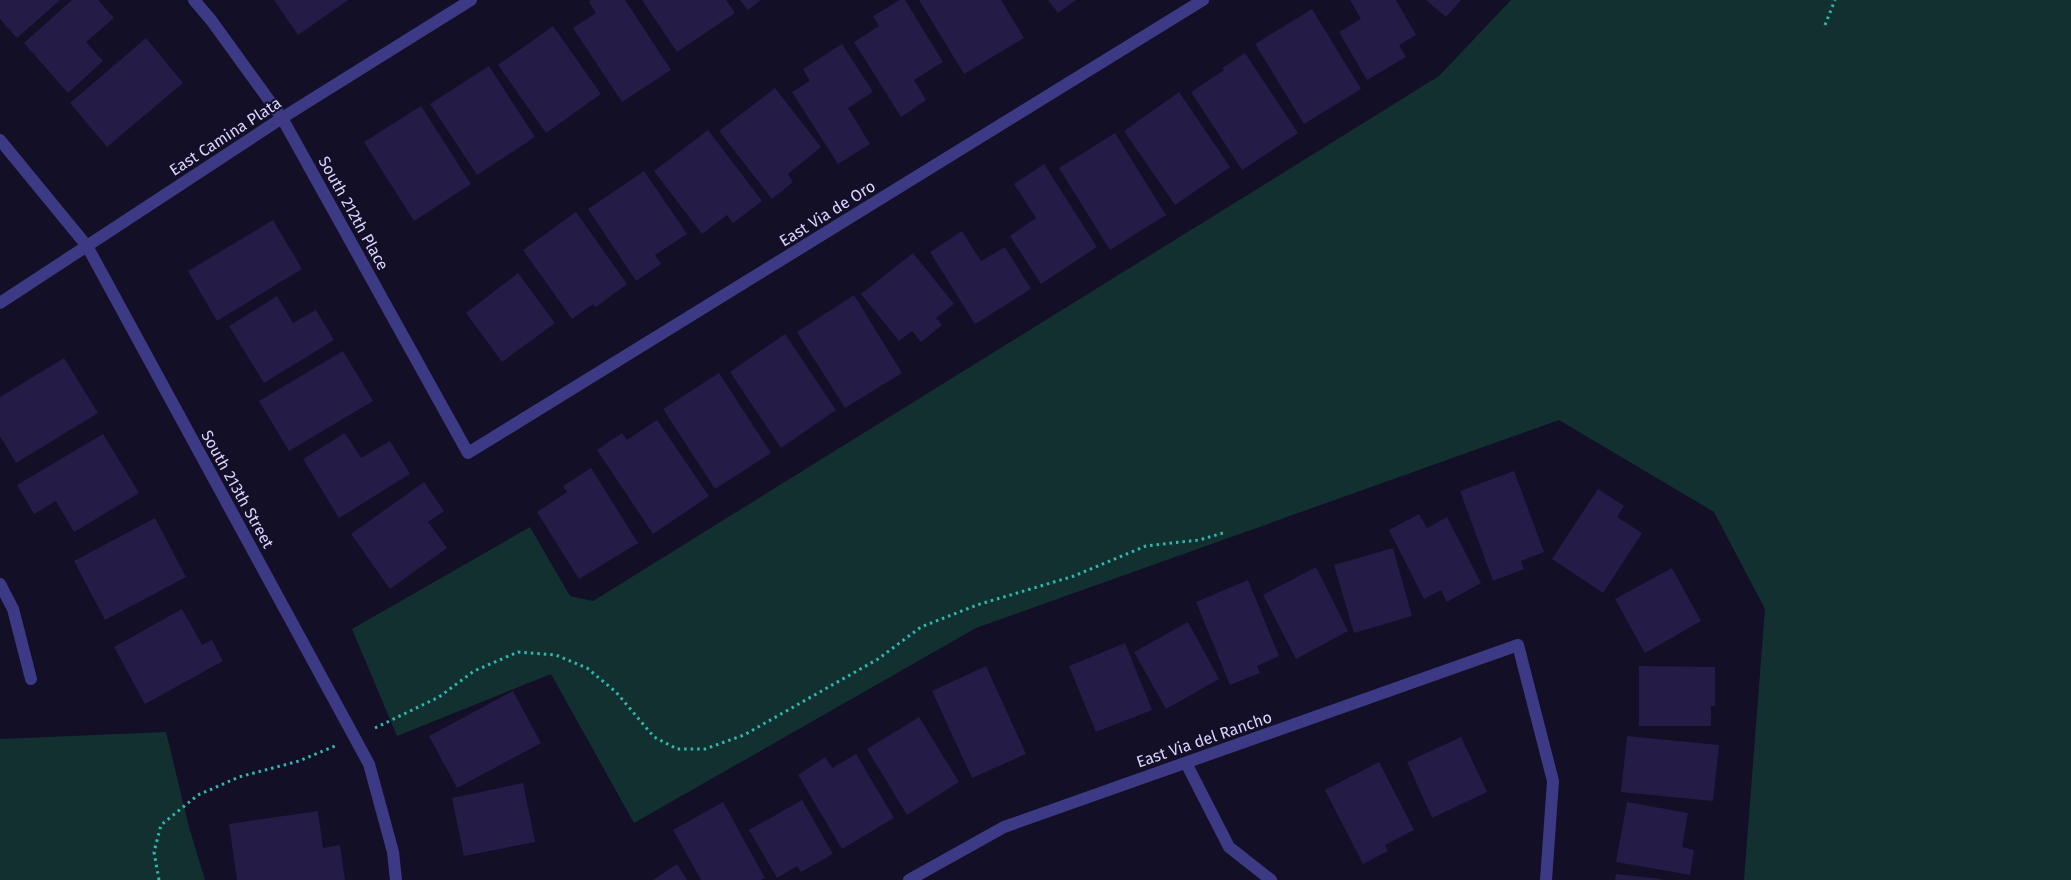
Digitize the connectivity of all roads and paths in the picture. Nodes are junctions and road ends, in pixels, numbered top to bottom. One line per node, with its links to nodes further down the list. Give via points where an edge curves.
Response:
1 (194, 0): 6 (street, South 212th Place)
2 (471, 0): 6 (street, East Camina Plata)
3 (1203, 0): 10 (street, East Via de Oro)
4 (1835, 0): 5 (path)
5 (1825, 25)
6 (282, 118): 8 (street, East Camina Plata); 10 (street, South 212th Place)
7 (0, 140): 8 (street, South 213th Street)
8 (87, 246): 9 (street, East Camina Plata); 14 (street, South 213th Street)
9 (0, 303)
10 (468, 454)
11 (1223, 533): 14 (path, via 1199,540 1146,546 1074,576 977,605 921,627 878,659 752,730 704,749 677,749 654,737 616,692 586,668 556,655 518,652 474,671 438,696)
12 (0, 584): 13 (street, via 13,609)
13 (31, 678)
14 (355, 738): 16 (path, via 299,762 240,777 198,795 161,825 154,852); 17 (street, South 213th Street, via 369,764 393,852)
15 (1186, 763): 18 (street, East Via del Rancho, via 1004,827); 19 (street, via 1229,846); 20 (street, East Via del Rancho, via 1518,645 1554,781)
16 (159, 880)
17 (396, 880)
18 (909, 880)
19 (1272, 880)
20 (1546, 880)

